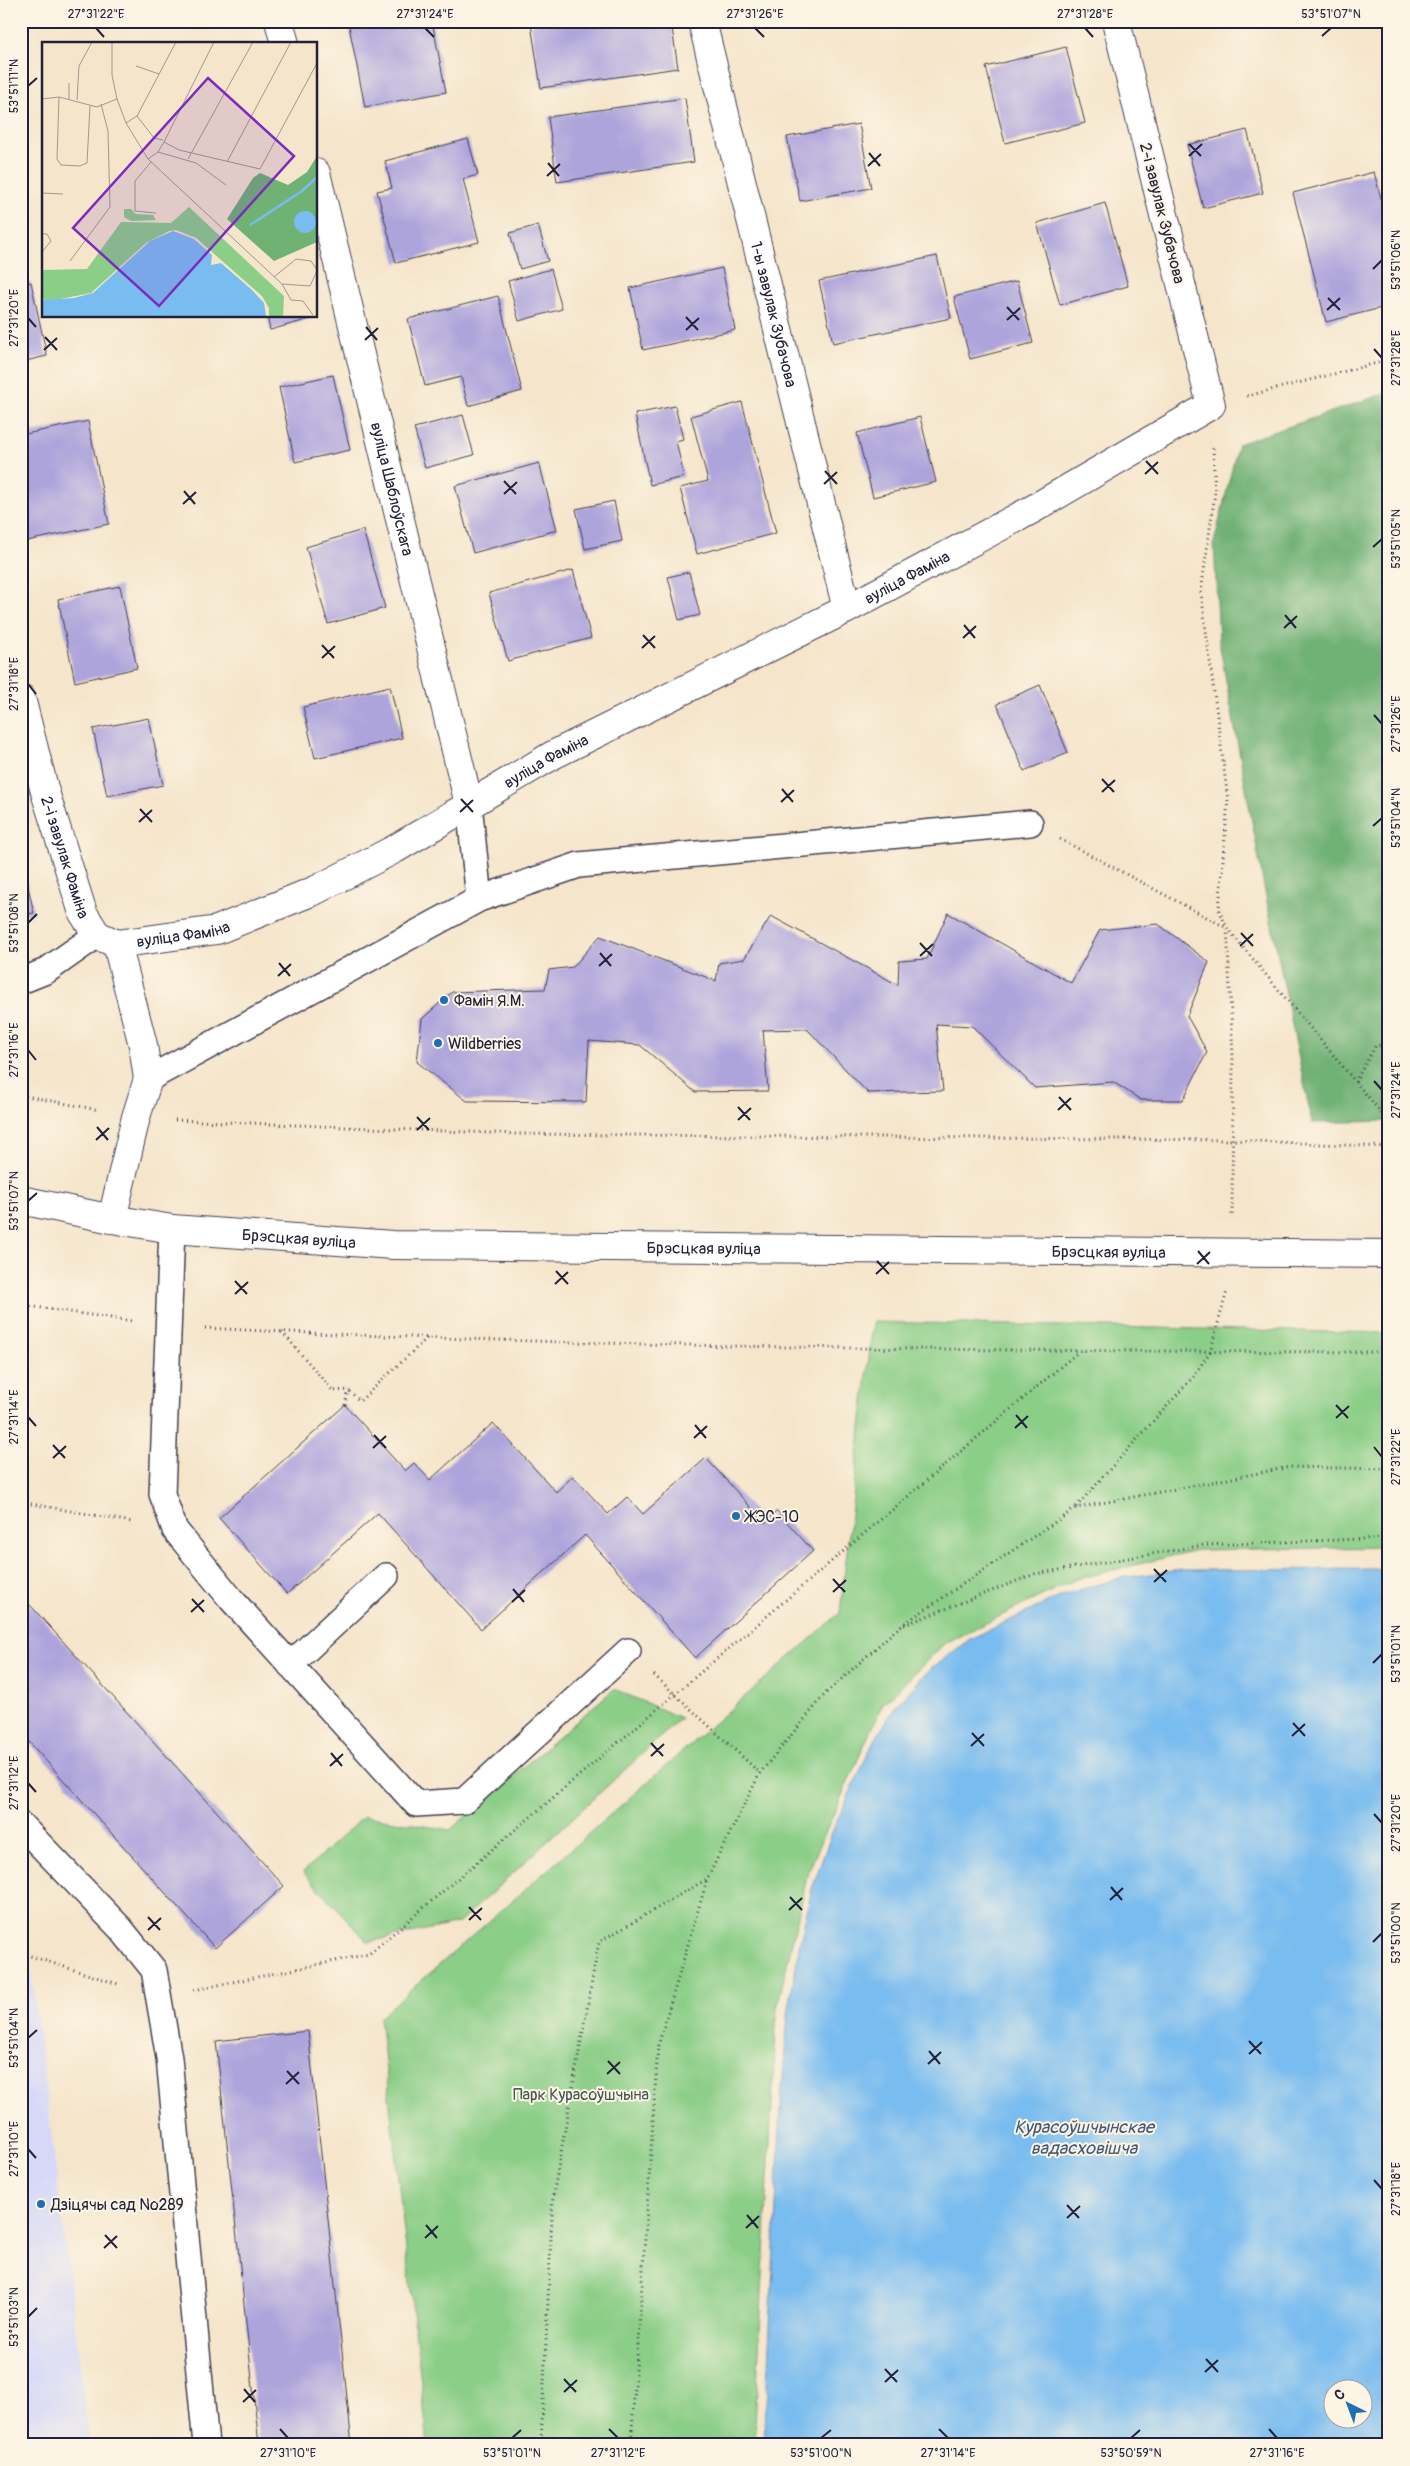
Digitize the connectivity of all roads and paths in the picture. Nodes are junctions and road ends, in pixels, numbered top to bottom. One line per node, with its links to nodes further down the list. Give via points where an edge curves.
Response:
1 (279, 21): 4 (street)
2 (702, 21): 8 (street, 1-ы завулак Зубачова)
3 (1116, 21): 7 (street, 2-і завулак Зубачова)
4 (284, 42)
5 (318, 181): 10 (street, вуліца Шаблоўскага)
6 (1389, 360): 7 (path)
7 (1210, 405): 8 (street, вуліца Фаміна, via 1033,509); 13 (path, via 1216,492 1201,592 1228,800 1219,909)
8 (847, 609): 10 (street, вуліца Фаміна, via 553,755)
9 (21, 698): 14 (street, 2-і завулак Фаміна, via 45,792 83,913)
10 (469, 804): 12 (lane); 14 (street, вуліца Фаміна, via 395,849 316,890 217,930)
11 (1030, 823): 12 (lane, via 579,865); 13 (path)
12 (480, 899): 17 (lane)
13 (1227, 928): 18 (path); 22 (path, via 1234,1104)
14 (107, 939): 15 (lane); 17 (street, вуліца Фаміна, via 143,1045)
15 (21, 982)
16 (1389, 1046): 18 (path, via 1376,1045)
17 (148, 1079): 20 (street, вуліца Фаміна)
18 (1355, 1082): 21 (path)
19 (21, 1095): 20 (path)
20 (136, 1117): 22 (path, via 517,1134); 25 (street, вуліца Фаміна)
21 (1389, 1122)
22 (1231, 1140): 23 (path); 27 (path)
23 (1389, 1147)
24 (21, 1200): 25 (street, Брэсцкая вуліца)
25 (112, 1219): 26 (street, Брэсцкая вуліца)
26 (172, 1228): 27 (street, Брэсцкая вуліца, via 393,1245); 30 (lane)
27 (1233, 1254): 28 (street, Брэсцкая вуліца); 34 (path, via 1226,1296)
28 (1389, 1254)
29 (21, 1305): 30 (path)
30 (166, 1326): 31 (path); 41 (lane, via 162,1494)
31 (282, 1331): 32 (path); 36 (path, via 333,1391)
32 (427, 1338): 33 (path); 36 (path, via 360,1401)
33 (1078, 1351): 34 (path); 47 (path)
34 (1210, 1352): 35 (path); 40 (path, via 1193,1378)
35 (1389, 1352)
36 (348, 1390): 37 (path)
37 (345, 1405)
38 (1389, 1470): 40 (path, via 1290,1467)
39 (21, 1502): 41 (path)
40 (1076, 1508): 44 (path)
41 (175, 1530): 46 (lane)
42 (1389, 1538): 44 (path, via 1204,1545 1035,1574)
43 (386, 1576): 46 (lane)
44 (899, 1627): 48 (path, via 826,1693)
45 (628, 1651): 46 (lane, via 464,1801 416,1804); 47 (path)
46 (290, 1665)
47 (674, 1693): 48 (path); 52 (path, via 369,1954)
48 (760, 1773): 50 (path)
49 (21, 1825): 52 (lane, via 121,1929 154,1970)
50 (707, 1879): 54 (path, via 598,1942 553,2196); 55 (path, via 658,2046)
51 (21, 1953): 52 (path)
52 (158, 1997): 53 (lane, via 169,2058)
53 (206, 2445)
54 (541, 2445)
55 (631, 2445)

